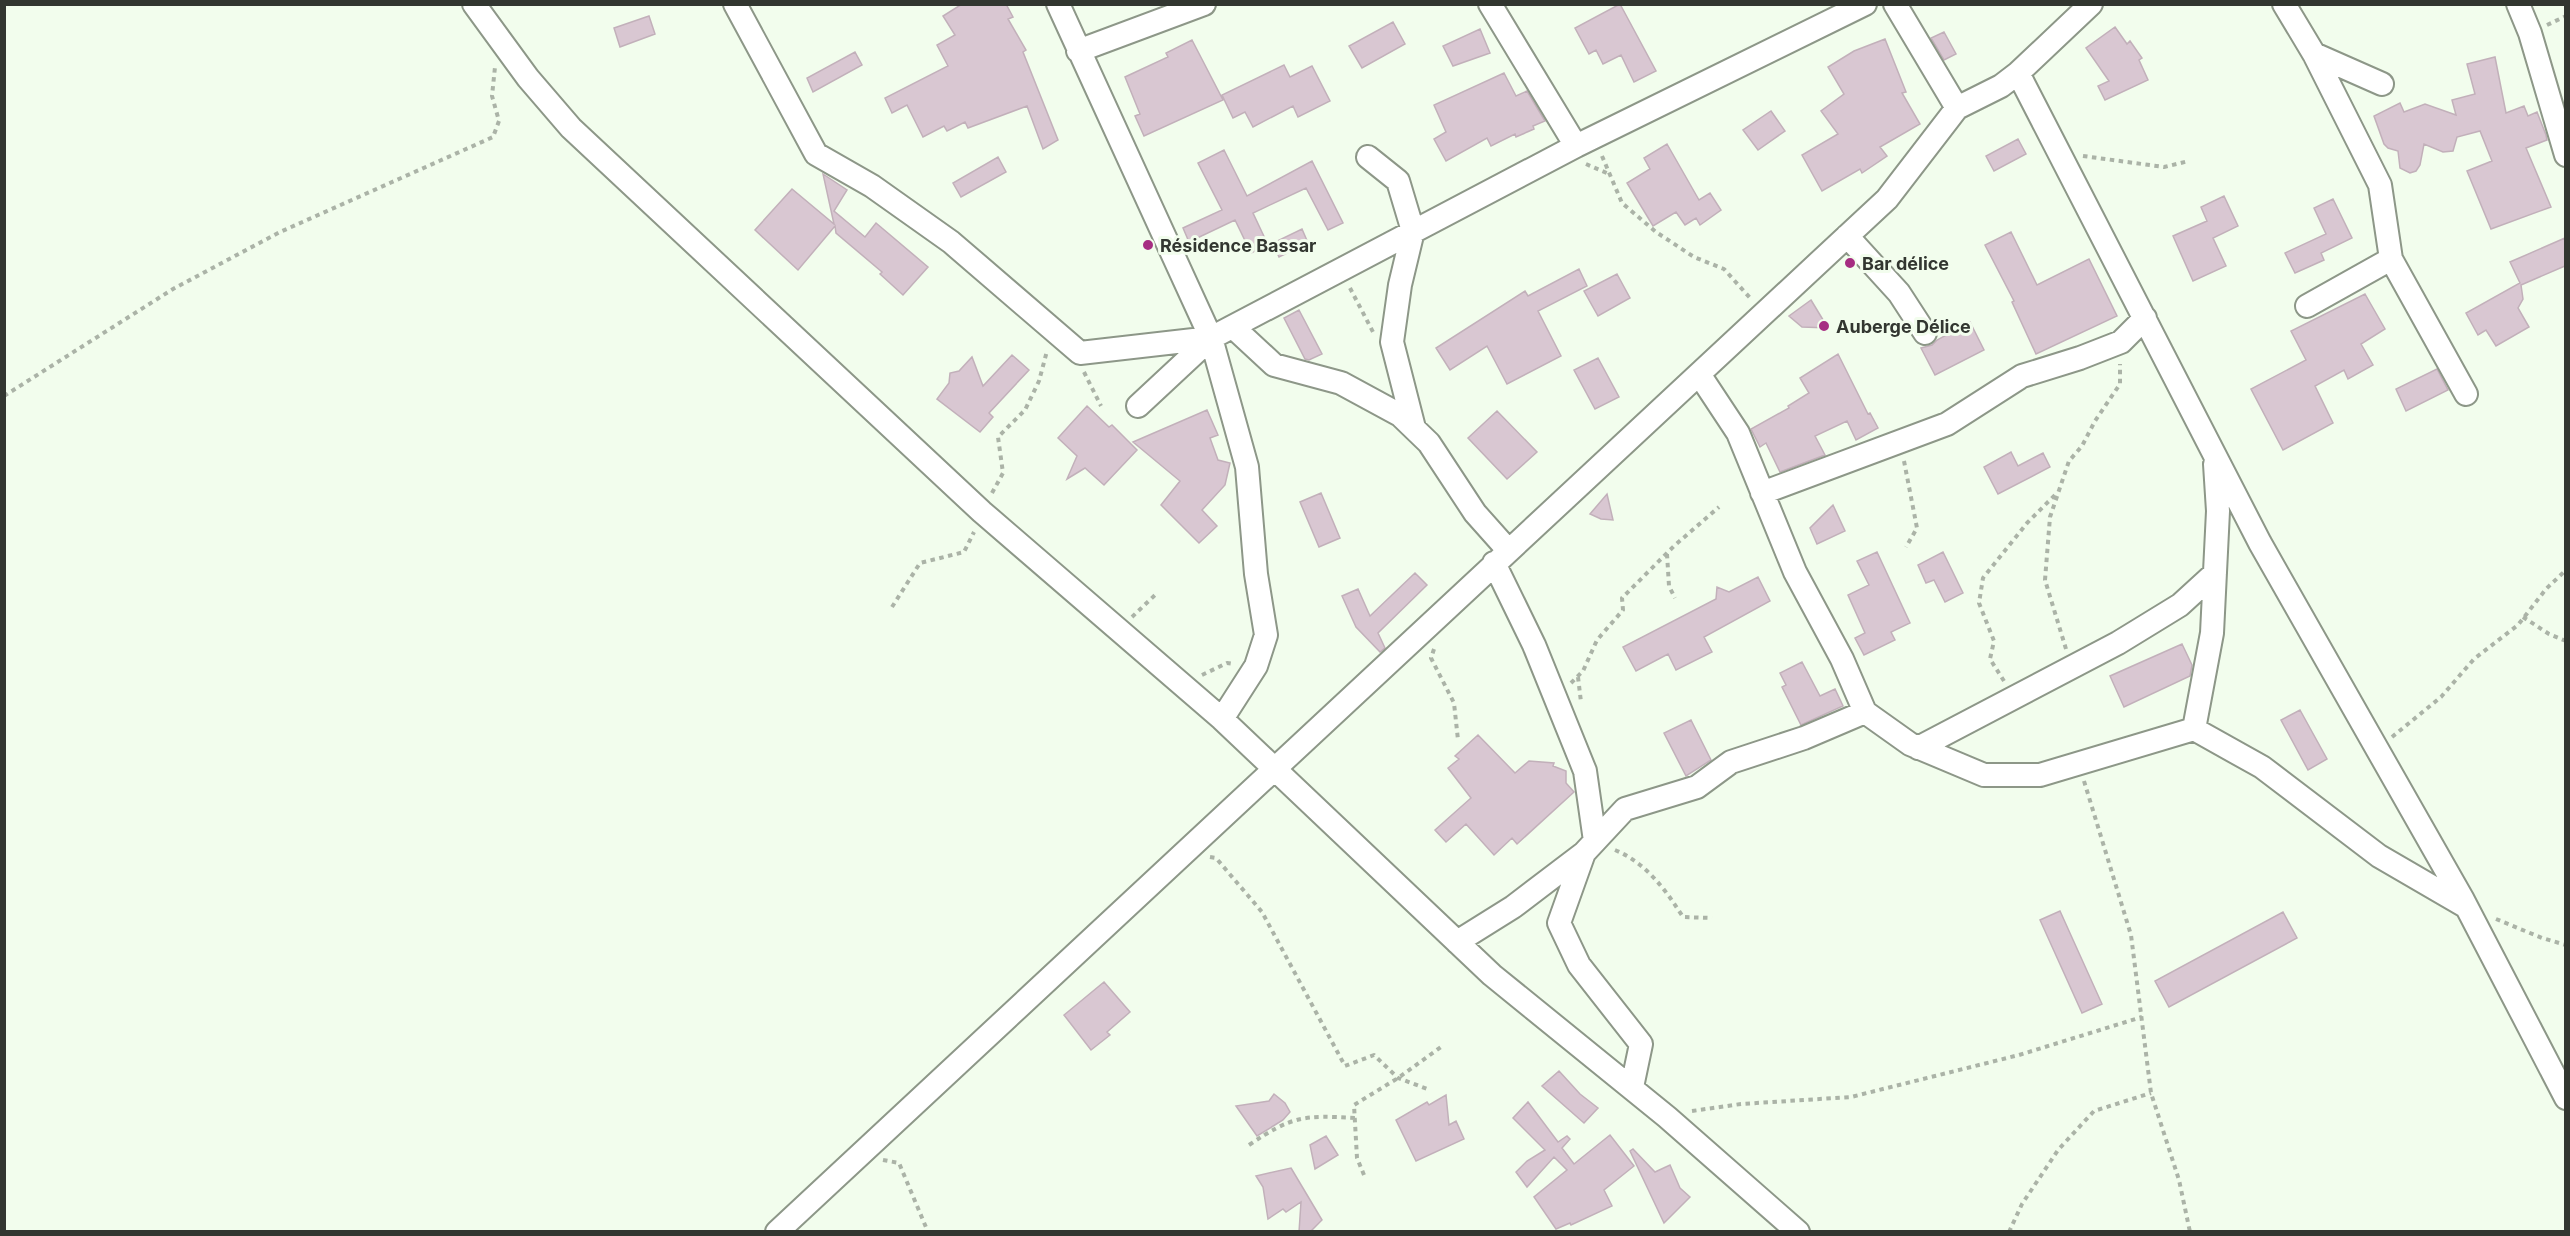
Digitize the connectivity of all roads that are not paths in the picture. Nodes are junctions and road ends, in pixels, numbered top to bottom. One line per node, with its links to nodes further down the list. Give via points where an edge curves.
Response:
1 (474, 4): 36 (street, via 528,78 571,128 982,512)
2 (735, 4): 26 (street, via 816,154 872,186 951,242 1080,354)
3 (1058, 4): 11 (street)
4 (1203, 4): 11 (street)
5 (1490, 4): 16 (street)
6 (1865, 4): 16 (street)
7 (1895, 4): 15 (street)
8 (2091, 4): 13 (street)
9 (2284, 4): 12 (street)
10 (2518, 4): 17 (street)
11 (1078, 51): 26 (street)
12 (2314, 54): 14 (street); 21 (street, via 2380,185)
13 (2018, 73): 15 (street); 23 (street)
14 (2382, 84)
15 (1957, 108): 20 (street, via 1887,199)
16 (1576, 146): 19 (street)
17 (2565, 155)
18 (1368, 157): 19 (street, via 1398,181)
19 (1413, 231): 24 (street); 30 (street, via 1392,342)
20 (1847, 236): 25 (street, via 1899,293); 27 (street)
21 (2391, 259): 22 (street); 28 (street)
22 (2307, 306)
23 (2145, 318): 31 (street); 32 (street, via 2121,342 2022,376 1947,424)
24 (1233, 327): 26 (street); 30 (street, via 1274,365 1341,383 1400,415)
25 (1925, 333)
26 (1211, 338): 29 (street); 36 (street, via 1247,467 1256,574 1266,635 1256,666)
27 (1699, 374): 32 (street, via 1738,433); 33 (street)
28 (2466, 394)
29 (1138, 406)
30 (1414, 428): 33 (street, via 1429,443)
31 (2215, 455): 34 (street); 41 (street, via 2260,543)
32 (1762, 493): 35 (street, via 1795,572 1842,659)
33 (1501, 557): 39 (street); 40 (street, via 1585,771)
34 (2215, 573): 37 (street, via 2212,633); 38 (street, via 2180,605 2072,668)
35 (1865, 712): 38 (street); 40 (street, via 1804,738 1731,762 1697,787 1625,808)
36 (1222, 719): 39 (street)
37 (2194, 729): 38 (street, via 2040,775 1984,775); 41 (street, via 2262,767 2379,856)
38 (1918, 747)
39 (1275, 767): 42 (street); 45 (street)
40 (1590, 847): 42 (street, via 1513,907); 43 (street, via 1559,923 1579,965 1641,1044)
41 (2466, 906): 44 (street)
42 (1457, 942): 43 (street, via 1492,975)
43 (1632, 1087): 46 (street)
44 (2565, 1098)
45 (777, 1232)
46 (1798, 1232)

